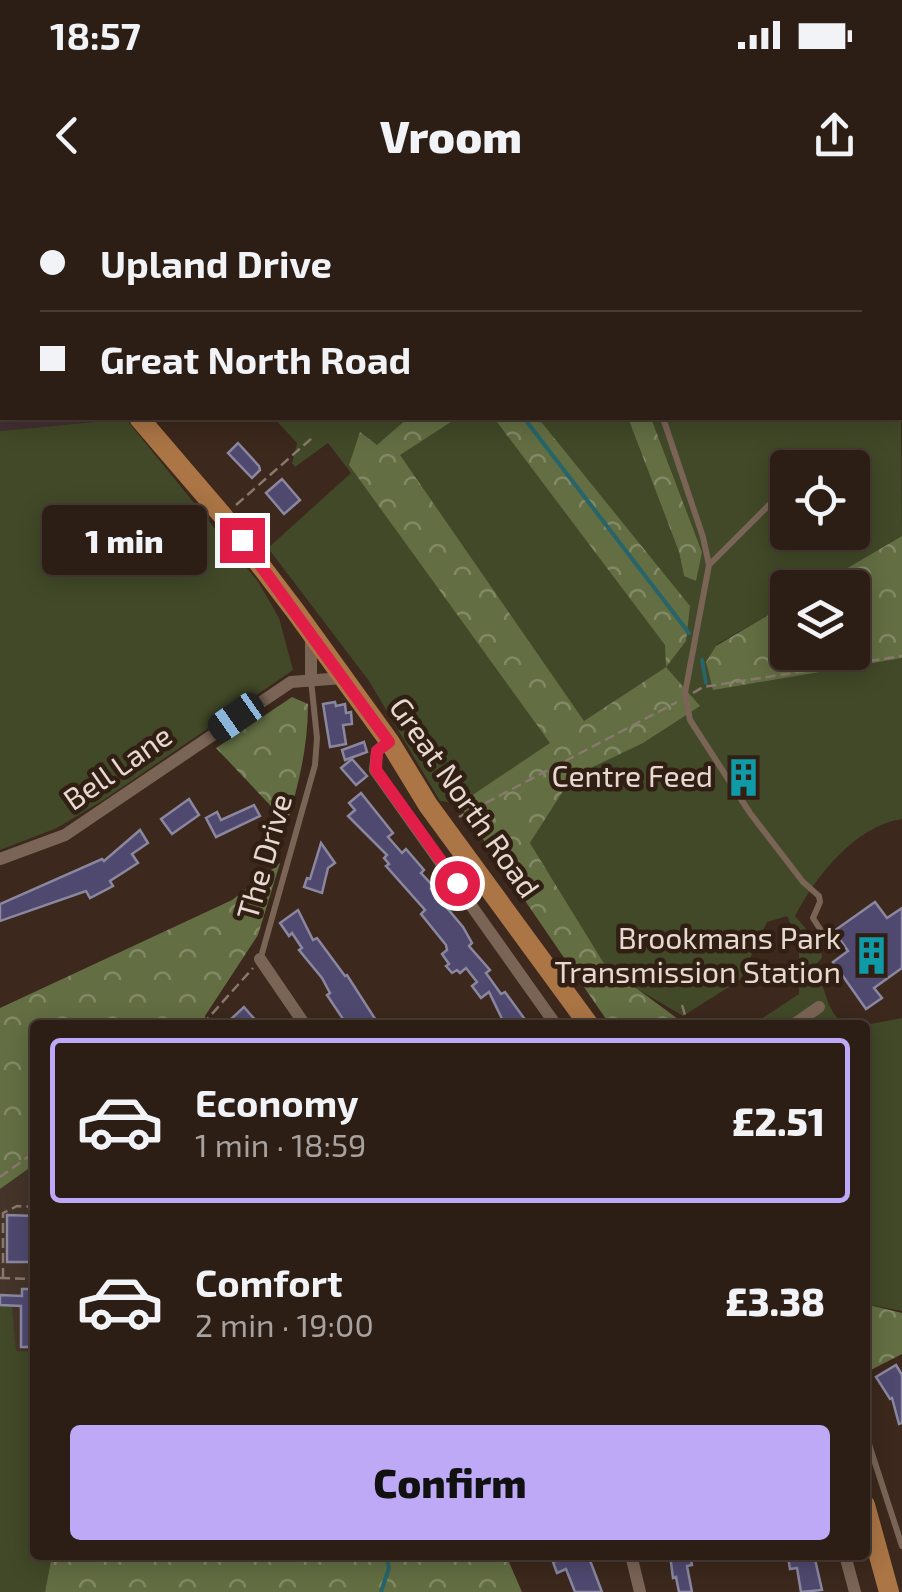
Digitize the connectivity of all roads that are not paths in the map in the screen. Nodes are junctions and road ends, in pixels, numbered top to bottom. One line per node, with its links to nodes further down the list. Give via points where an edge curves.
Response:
1 (141, 420): 5 (main road, Great North Road, via 224,516)
2 (664, 420): 4 (lane)
3 (770, 504): 4 (lane)
4 (709, 565): 10 (lane, via 684,697 690,720 819,896 814,918)
5 (311, 633): 6 (main road, Great North Road); 7 (street)
6 (343, 678): 7 (street, Bell Lane); 8 (main road, Great North Road)
7 (311, 680): 9 (street, Bell Lane, via 291,682 249,708 65,835); 11 (lane, The Drive, via 315,765)
8 (389, 742): 14 (street, via 377,751 376,770); 15 (main road, Great North Road)
9 (0, 859)
10 (822, 932)
11 (260, 959): 13 (street)
12 (819, 1007): 16 (street)
13 (302, 1020)
14 (552, 1020)
15 (585, 1020)
16 (800, 1020)
17 (870, 1447): 19 (lane)
18 (870, 1523): 24 (main road)
19 (902, 1546)
20 (633, 1560): 22 (street)
21 (846, 1560): 23 (street)
22 (640, 1592)
23 (855, 1592)
24 (889, 1592)

